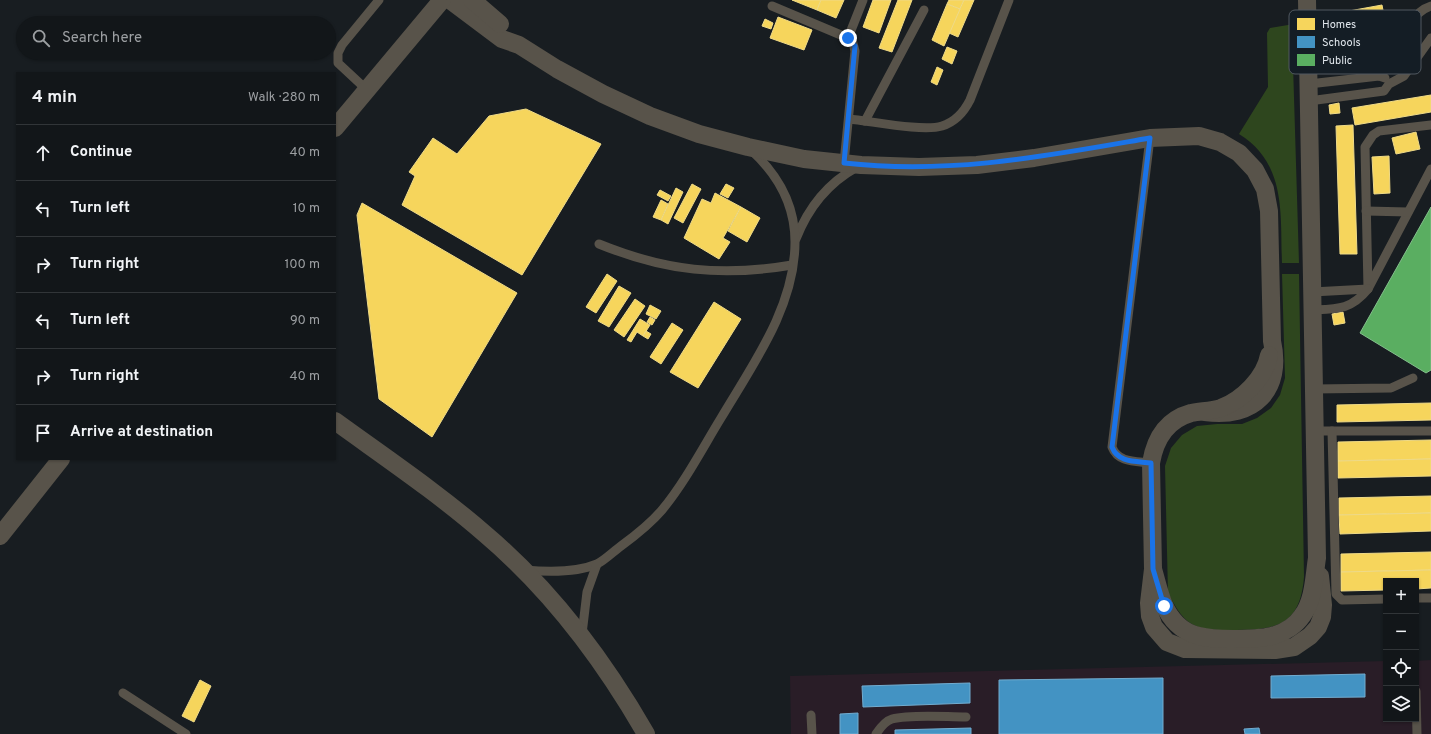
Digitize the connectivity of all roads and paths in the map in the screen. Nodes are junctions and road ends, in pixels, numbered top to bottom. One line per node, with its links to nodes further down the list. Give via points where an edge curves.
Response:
1 (379, 0): 21 (lane, via 338,53 338,63)
2 (442, 0): 21 (street)
3 (450, 0): 15 (street, via 502,40)
4 (472, 0): 15 (street, via 505,28)
5 (863, 0): 13 (lane)
6 (1009, 0): 24 (lane, via 970,100 959,116 941,126 931,128)
7 (1307, 0): 11 (street)
8 (772, 6): 13 (lane)
9 (1431, 6): 12 (lane)
10 (924, 10): 24 (lane)
11 (1307, 10)
12 (1421, 10)
13 (848, 38): 23 (lane, via 855,46)
14 (1431, 38): 16 (lane)
15 (519, 45): 28 (street, via 603,94 650,116)
16 (1421, 52)
17 (1309, 74): 22 (street)
18 (1405, 74): 20 (lane)
19 (1379, 76): 20 (lane, via 1384,77); 22 (lane)
20 (1389, 84): 22 (lane, via 1384,92)
21 (367, 90): 26 (street)
22 (1309, 92): 37 (street)
23 (849, 119): 24 (lane); 29 (lane)
24 (865, 121)
25 (1431, 125): 31 (lane, via 1379,131 1368,141 1364,155)
26 (336, 127)
27 (1150, 138): 29 (street, via 977,165 919,167); 44 (lane, via 1112,447 1119,458); 44 (street, via 1199,136 1220,142 1239,153 1255,170 1265,189 1269,211 1272,341 1276,358 1274,375 1266,391 1254,403 1239,412 1191,413 1178,418 1158,437)
28 (748, 148): 29 (street); 33 (lane, via 765,164 779,183 791,212)
29 (853, 164): 33 (lane, via 820,197 807,215)
30 (1431, 169): 32 (lane)
31 (1366, 211): 32 (lane); 36 (lane)
32 (1408, 212): 36 (lane)
33 (795, 242): 35 (lane)
34 (599, 244): 35 (lane, via 652,263 694,270 736,272)
35 (792, 264): 47 (lane, via 781,308 763,348 675,492 650,523)
36 (1368, 289): 37 (lane); 37 (lane, via 1347,306)
37 (1312, 301): 39 (street)
38 (1413, 378): 39 (lane, via 1390,388)
39 (1314, 388): 41 (street)
40 (336, 422): 48 (street, via 437,495 486,534)
41 (1323, 431): 42 (lane); 46 (street)
42 (1431, 431)
43 (60, 460): 45 (street)
44 (1151, 463): 46 (street, via 1153,569 1149,591 1150,616 1154,627 1167,642 1185,649 1235,644 1285,649 1303,643 1318,627 1322,616)
45 (0, 536)
46 (1322, 549): 51 (lane, via 1338,598)
47 (597, 564): 48 (lane, via 561,571); 52 (lane, via 587,592)
48 (524, 570): 52 (street)
49 (1419, 598): 50 (lane)
50 (1431, 598)
51 (1383, 599)
52 (582, 636): 58 (street, via 623,693)
53 (123, 693): 57 (lane)
54 (811, 715): 59 (lane)
55 (966, 717): 60 (lane, via 891,720 881,726)
56 (1417, 722): 61 (lane)
57 (186, 734)
58 (646, 734)
59 (812, 734)
60 (876, 734)
61 (1417, 734)

